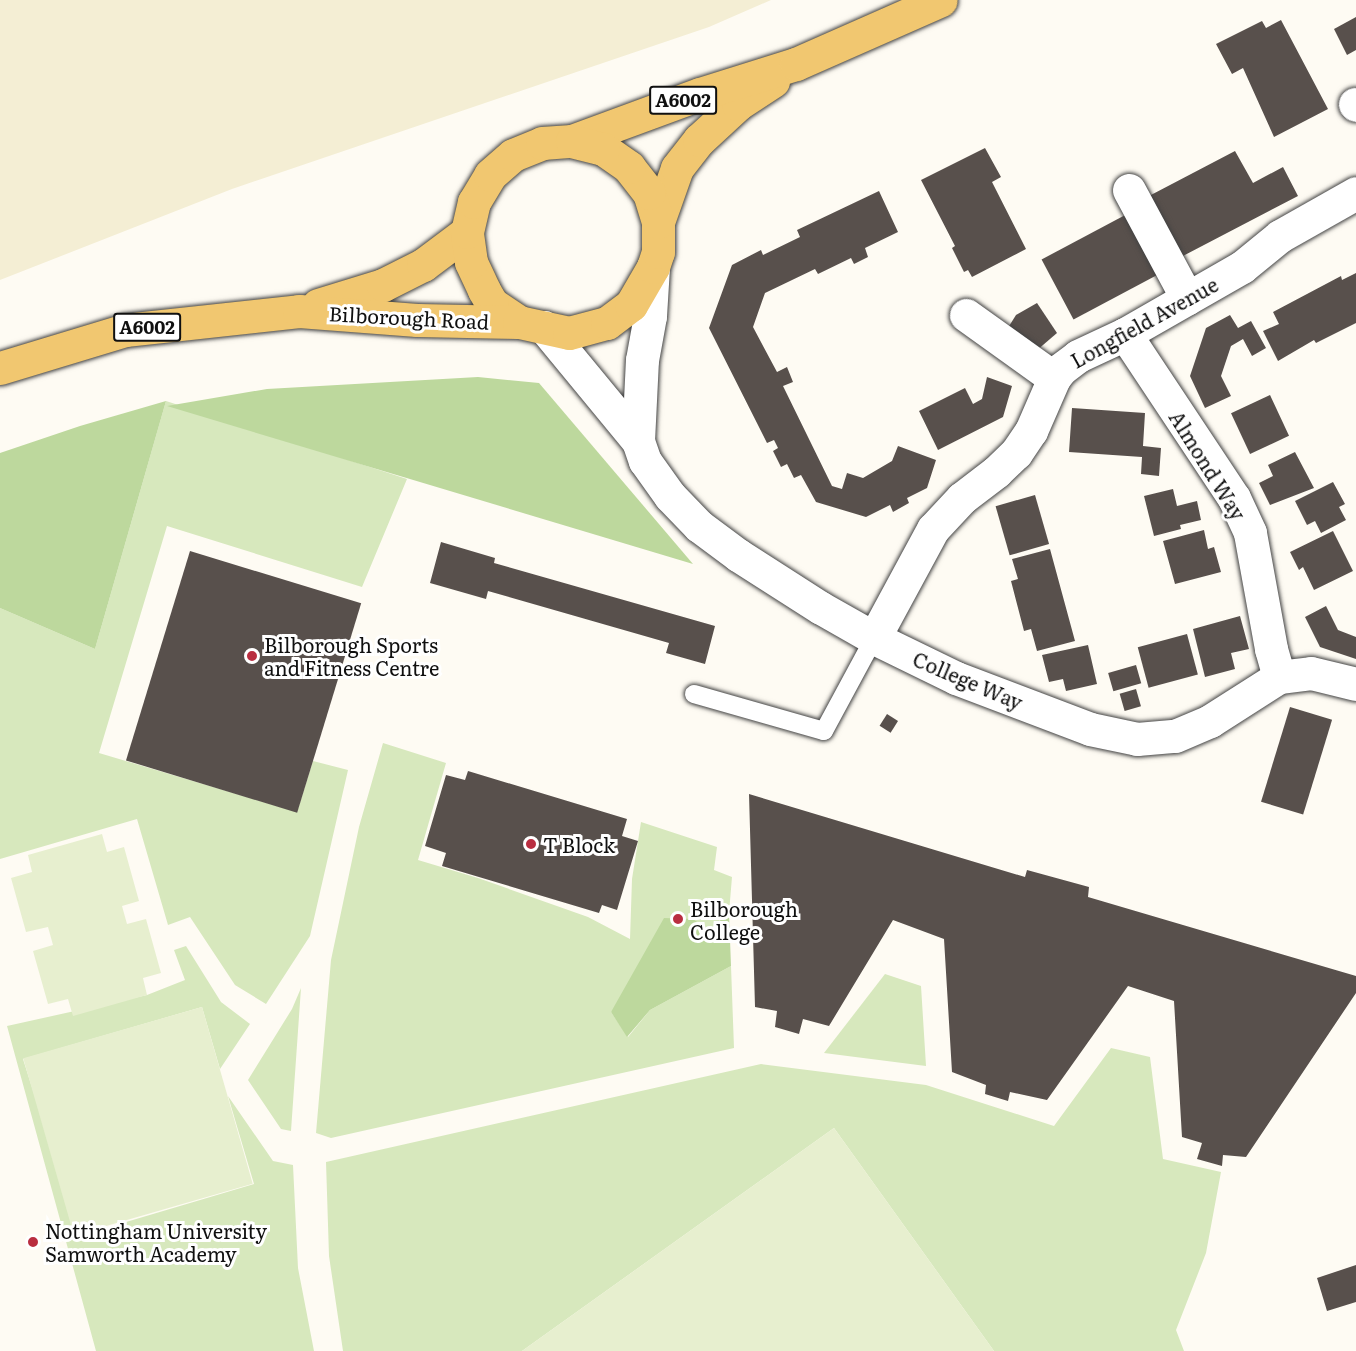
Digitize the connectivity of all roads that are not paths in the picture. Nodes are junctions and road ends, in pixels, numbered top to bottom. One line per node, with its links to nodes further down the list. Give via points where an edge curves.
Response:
1 (941, 0): 2 (main road, Bilborough Road / A6002)
2 (796, 64): 3 (main road, Bilborough Road / A6002, via 699,94); 6 (main road, Bilborough Road / A6002, via 738,104 699,140 677,168)
3 (572, 141): 6 (main road, Bilborough Road / A6002, via 603,149 629,167 649,193); 7 (main road, Bilborough Road / A6002, via 542,143 513,155 490,175 474,202)
4 (1129, 190): 9 (street)
5 (1356, 193): 9 (street, Longfield Avenue, via 1280,236 1242,267)
6 (658, 222): 8 (main road, Bilborough Road / A6002, via 658,252)
7 (467, 232): 10 (main road, Bilborough Road / A6002, via 423,265 384,285); 12 (main road, Bilborough Road / A6002, via 471,262 492,304)
8 (653, 267): 12 (main road, Bilborough Road / A6002, via 631,305 607,323 569,333); 16 (street, College Way)
9 (1188, 298): 13 (street, Longfield Avenue)
10 (299, 311): 12 (main road, Bilborough Road / A6002); 14 (main road, Bilborough Road / A6002, via 125,330)
11 (966, 315): 15 (street)
12 (532, 325): 16 (street, College Way)
13 (1125, 334): 15 (street, Longfield Avenue, via 1078,357); 18 (street, Almond Way, via 1234,498 1250,533)
14 (0, 368)
15 (1054, 378): 17 (street, Longfield Avenue, via 1031,431 1016,453 962,498 933,529)
16 (638, 441): 17 (street, College Way, via 645,461 670,496 699,526 738,555)
17 (874, 638): 18 (street, College Way, via 956,678 1090,729 1137,739 1174,736 1210,721); 20 (lane, via 824,731)
18 (1280, 677): 19 (street, College Way, via 1311,673)
19 (1356, 684)
20 (694, 694)

